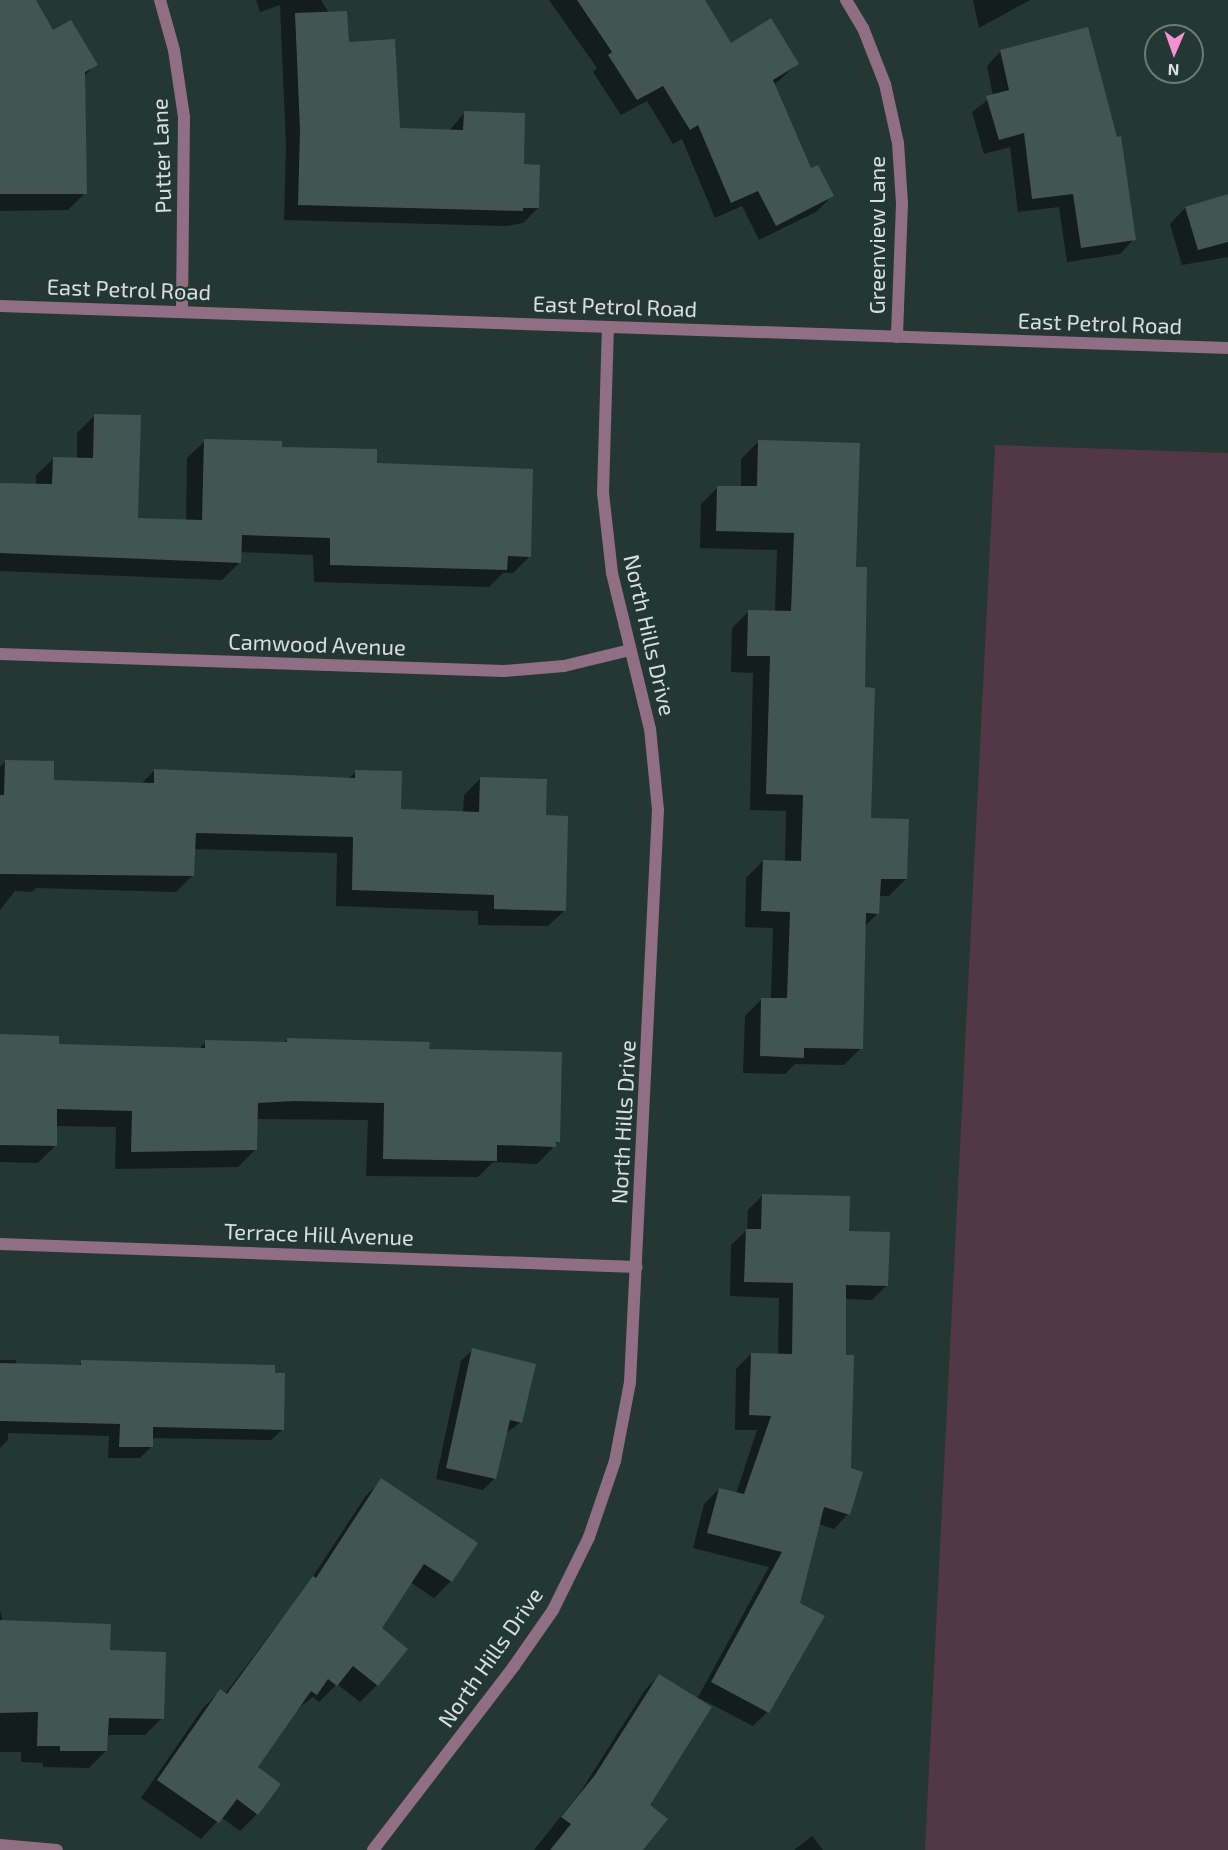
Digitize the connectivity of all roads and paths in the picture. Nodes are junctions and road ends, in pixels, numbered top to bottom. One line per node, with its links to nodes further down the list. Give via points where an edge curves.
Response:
1 (160, 0): 4 (street, Putter Lane, via 174,50 184,117)
2 (846, 0): 6 (street, Greenview Lane, via 885,84 898,143 902,204)
3 (0, 306): 4 (street, East Petrol Road)
4 (182, 312): 5 (street, East Petrol Road)
5 (608, 327): 6 (street, East Petrol Road); 8 (street, North Hills Drive, via 603,493 612,573)
6 (897, 337): 7 (street, East Petrol Road)
7 (1228, 348)
8 (630, 650): 9 (street, Camwood Avenue, via 564,666 504,671); 11 (street, North Hills Drive, via 650,729 658,810)
9 (0, 654)
10 (0, 1244): 11 (street, Terrace Hill Avenue)
11 (637, 1266): 14 (street, North Hills Drive, via 630,1382 615,1461 589,1537 553,1610)
12 (0, 1845): 13 (street)
13 (57, 1850)
14 (373, 1850)

